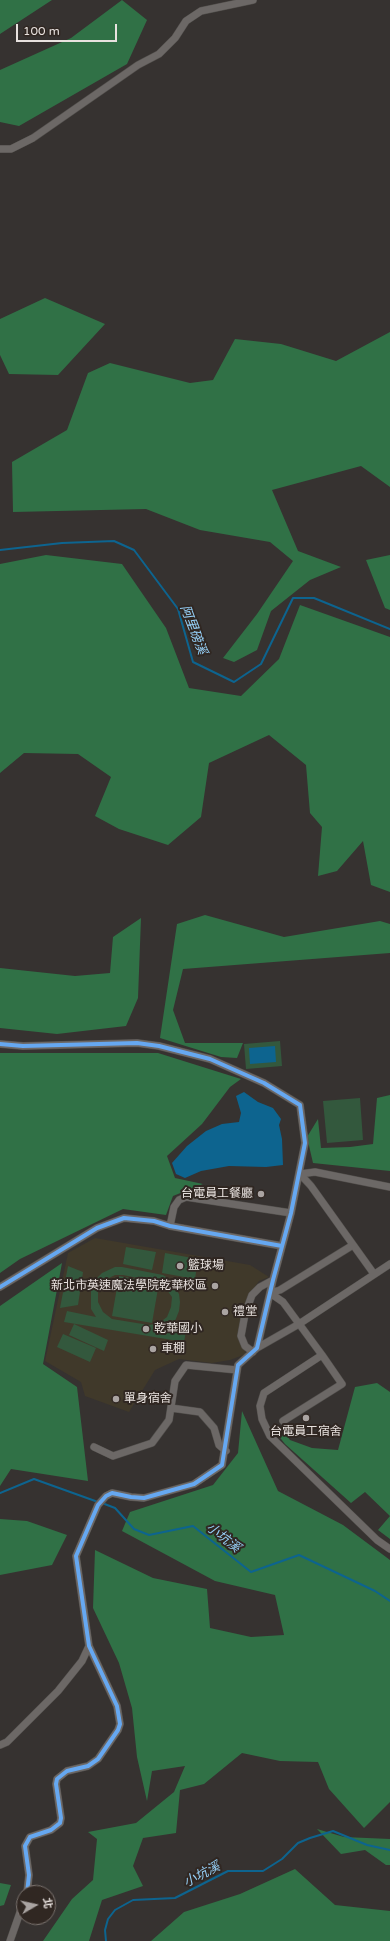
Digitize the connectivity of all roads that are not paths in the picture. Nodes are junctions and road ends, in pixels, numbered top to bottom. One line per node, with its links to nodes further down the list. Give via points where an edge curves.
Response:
1 (253, 0): 2 (street, via 201,11 186,20 175,38 159,54 138,65 33,138 10,149)
2 (0, 149)
3 (0, 1044): 4 (street, via 23,1046 137,1043 210,1059 264,1083 300,1105 305,1143)
4 (300, 1174): 5 (street, via 315,1172); 6 (street); 8 (street)
5 (390, 1187)
6 (291, 1213): 7 (street, via 186,1197 179,1200 174,1207); 9 (street)
7 (170, 1226): 9 (street); 13 (street, via 154,1221 124,1218 97,1228)
8 (353, 1245): 11 (street); 14 (street, via 280,1290)
9 (282, 1246): 12 (street)
10 (390, 1264): 11 (street)
11 (374, 1274): 15 (street)
12 (273, 1280): 14 (street); 16 (street, via 252,1295 246,1314 241,1336 245,1346)
13 (0, 1287)
14 (270, 1293): 15 (street, via 283,1302); 16 (street)
15 (299, 1324): 16 (street); 17 (street)
16 (255, 1350): 18 (street, via 238,1365)
17 (322, 1355): 20 (street, via 342,1384); 23 (street, via 264,1393 260,1406 262,1420 270,1436 377,1540)
18 (237, 1370): 19 (street, via 186,1364 175,1381); 22 (street)
19 (171, 1408): 21 (street, via 169,1420 152,1443 113,1456); 22 (street, via 200,1412 214,1428 219,1445)
20 (283, 1421)
21 (94, 1447)
22 (226, 1451): 24 (street, via 222,1465 194,1484 144,1498 112,1493 101,1502 76,1556)
23 (390, 1549)
24 (90, 1646): 25 (street, via 82,1661 58,1691 7,1742); 26 (street, via 118,1706 120,1724 98,1759 88,1766 67,1771 57,1779 60,1823 51,1830 30,1837 25,1846 29,1875)
25 (0, 1745)
26 (27, 1885)
27 (16, 1924): 28 (street)
28 (10, 1941)

